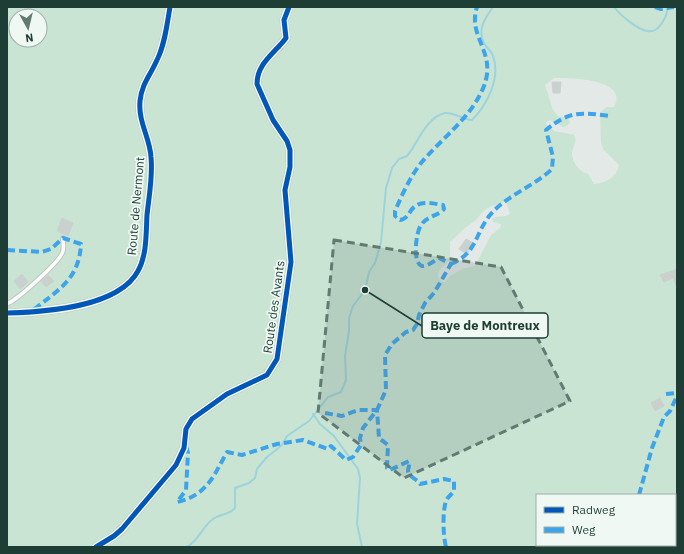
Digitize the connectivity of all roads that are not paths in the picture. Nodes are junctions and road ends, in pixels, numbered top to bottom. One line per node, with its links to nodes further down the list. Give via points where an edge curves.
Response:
1 (170, 7): 5 (street, Route de Nermont, via 159,56 143,84 140,101 140,121 152,166 144,248 138,271 125,287 106,298 43,311)
2 (289, 7): 6 (street, Route des Avants, via 284,20 286,38 268,56 257,78 257,84 273,120 290,150 290,167 285,190 291,262 277,359 267,375 227,394 192,419 186,429 184,448 176,465 122,529)
3 (63, 238): 4 (lane, via 63,251 58,260 26,292)
4 (7, 304)
5 (7, 313)
6 (96, 547)

